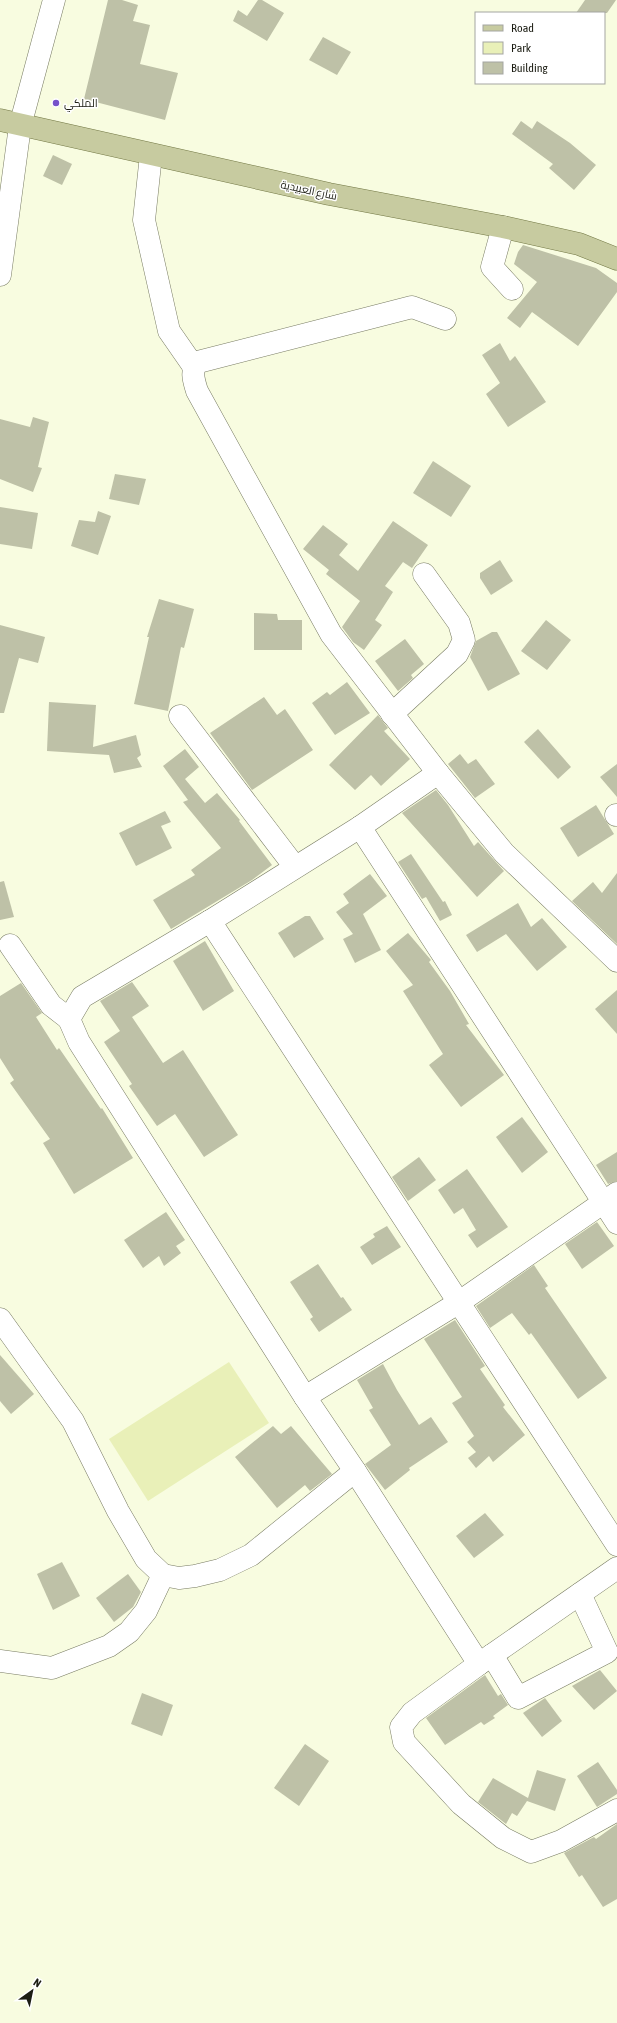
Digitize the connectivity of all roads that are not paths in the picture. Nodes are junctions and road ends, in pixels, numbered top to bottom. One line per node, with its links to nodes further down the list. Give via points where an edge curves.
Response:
1 (54, 0): 2 (street)
2 (10, 123): 3 (main road, شارع العبيدية); 6 (street)
3 (150, 155): 4 (main road, شارع العبيدية, via 329,194); 9 (street, via 144,220 169,331)
4 (503, 227): 5 (main road, شارع العبيدية); 7 (street, via 492,267)
5 (615, 255)
6 (0, 275)
7 (512, 289)
8 (445, 319): 9 (street, via 412,307 206,359)
9 (194, 367): 11 (street, via 193,377 198,391 331,634)
10 (424, 574): 11 (street, via 459,623 464,640 457,654)
11 (392, 714): 13 (street)
12 (180, 716): 15 (street)
13 (438, 773): 14 (street); 18 (street, via 504,853)
14 (360, 827): 15 (street); 20 (street)
15 (295, 866): 16 (street)
16 (210, 921): 19 (street, via 82,997); 22 (street)
17 (10, 945): 19 (street, via 51,1005)
18 (617, 961)
19 (69, 1019): 24 (street, via 79,1042)
20 (610, 1197): 21 (street); 22 (street)
21 (617, 1223)
22 (458, 1303): 24 (street); 26 (street)
23 (0, 1319): 28 (street, via 74,1421 118,1511 146,1559)
24 (305, 1397): 25 (street)
25 (355, 1471): 28 (street, via 250,1556 220,1570 195,1576 179,1578); 30 (street)
26 (617, 1545)
27 (617, 1568): 29 (street)
28 (163, 1575): 31 (street, via 146,1611 129,1632 109,1646 52,1668)
29 (580, 1594): 30 (street); 30 (street, via 607,1652 518,1698)
30 (486, 1659): 32 (street, via 412,1713 401,1726 404,1742 461,1804 503,1838 531,1852 562,1841)
31 (0, 1661)
32 (617, 1810)

